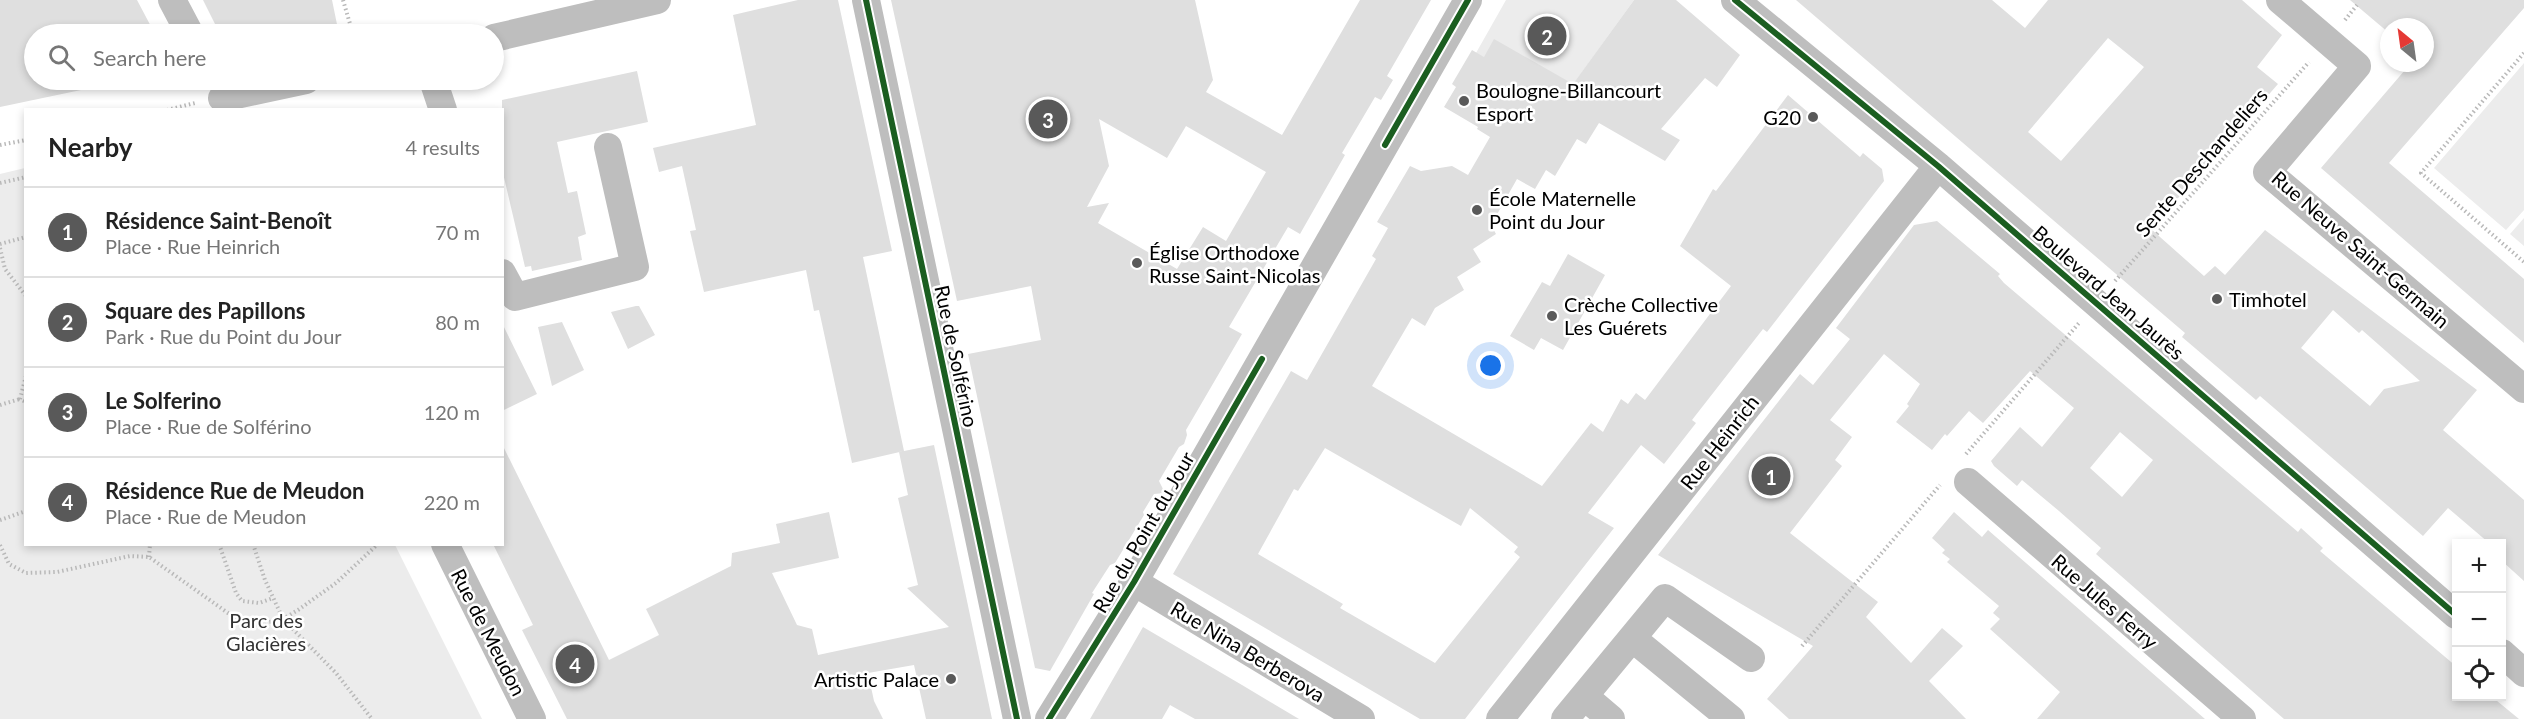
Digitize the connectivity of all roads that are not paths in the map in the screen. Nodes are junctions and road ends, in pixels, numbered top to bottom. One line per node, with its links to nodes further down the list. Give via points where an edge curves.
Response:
1 (172, 0): 7 (street)
2 (657, 0): 8 (street)
3 (866, 0): 28 (street, Rue de Solférino)
4 (1468, 0): 19 (street, Rue du Point du Jour)
5 (1735, 0): 14 (street, Boulevard Jean Jaurès)
6 (2280, 0): 16 (street, Rue Neuve Saint-Germain, via 2357,66 2267,172)
7 (185, 24)
8 (504, 36)
9 (253, 90): 11 (street)
10 (436, 90): 12 (street)
11 (221, 96)
12 (442, 108)
13 (608, 147): 15 (street, via 635,267 515,297)
14 (1938, 166): 20 (street, Boulevard Jean Jaurès); 26 (street, Rue Heinrich)
15 (504, 277)
16 (2524, 389)
17 (1968, 482): 34 (street, Rue Jules Ferry)
18 (446, 546): 27 (street, Rue de Meudon)
19 (1134, 582): 29 (street, Rue du Point du Jour); 30 (street, Rue Nina Berberova)
20 (2452, 611)
21 (1632, 638): 23 (street, via 1665,597); 25 (street); 33 (street)
22 (2506, 657): 24 (street)
23 (1751, 658)
24 (2524, 673)
25 (1584, 696): 31 (street); 32 (street)
26 (1512, 714)
27 (532, 719)
28 (1017, 719)
29 (1048, 719)
30 (1361, 719)
31 (1565, 719)
32 (1611, 719)
33 (1731, 719)
34 (2242, 719)

